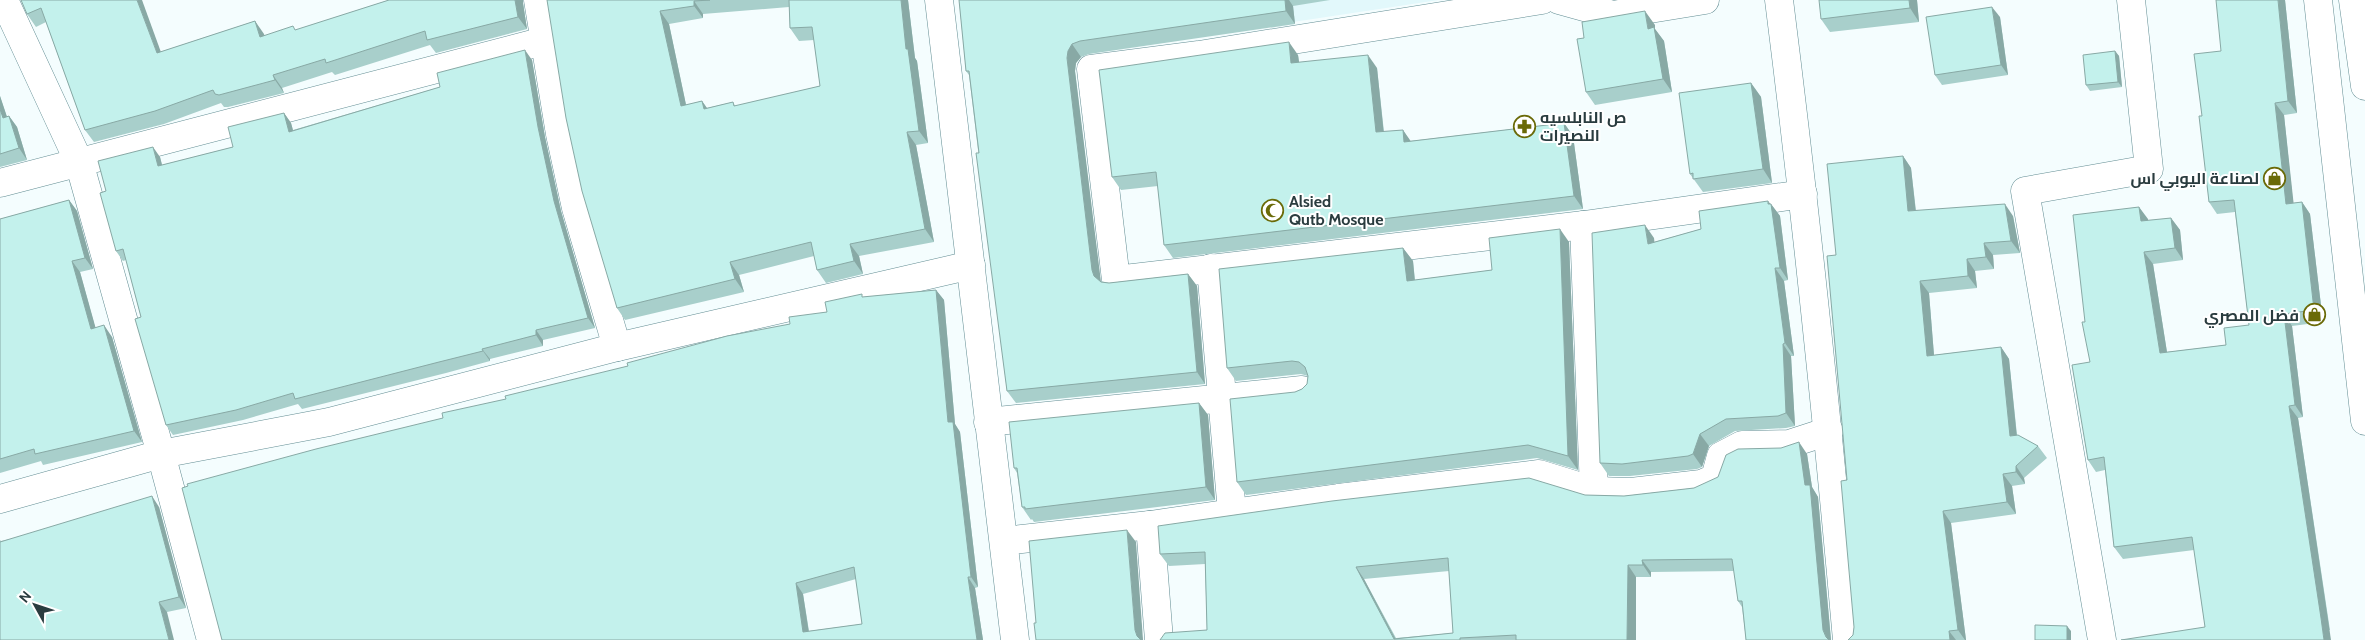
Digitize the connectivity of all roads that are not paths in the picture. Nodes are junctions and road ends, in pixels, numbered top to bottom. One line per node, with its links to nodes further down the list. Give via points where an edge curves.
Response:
1 (4, 0): 15 (street)
2 (538, 0): 11 (street)
3 (939, 0): 19 (street)
4 (1542, 0): 20 (street, via 1209,54 1091,69 1116,280)
5 (1558, 0): 6 (street, via 1613,15)
6 (1705, 0)
7 (1779, 0): 17 (street)
8 (2131, 0): 37 (street, via 2149,169 2025,191)
9 (2318, 0): 14 (street)
10 (2353, 0): 12 (street)
11 (544, 41): 15 (street); 21 (street, via 576,208)
12 (2365, 86)
13 (2365, 97): 14 (street)
14 (2330, 102): 24 (street)
15 (79, 162): 16 (street); 27 (street)
16 (0, 183)
17 (1804, 194): 18 (street); 26 (street)
18 (1584, 225): 20 (street); 28 (street)
19 (970, 265): 21 (street); 25 (street)
20 (1211, 268): 23 (street)
21 (617, 347): 27 (street, via 330,422)
22 (1302, 390): 23 (street)
23 (1224, 398): 25 (street); 30 (street)
24 (2365, 421)
25 (988, 422): 32 (street)
26 (1829, 431): 28 (street, via 1789,444 1742,444 1721,456 1715,478 1701,484 1630,492); 36 (street)
27 (161, 454): 29 (street); 33 (street)
28 (1594, 491): 30 (street, via 1539,474)
29 (0, 499)
30 (1232, 514): 31 (street)
31 (1150, 525): 32 (street); 35 (street)
32 (1004, 541): 34 (street)
33 (211, 640)
34 (1015, 640)
35 (1159, 640)
36 (1847, 640)
37 (2102, 640)

